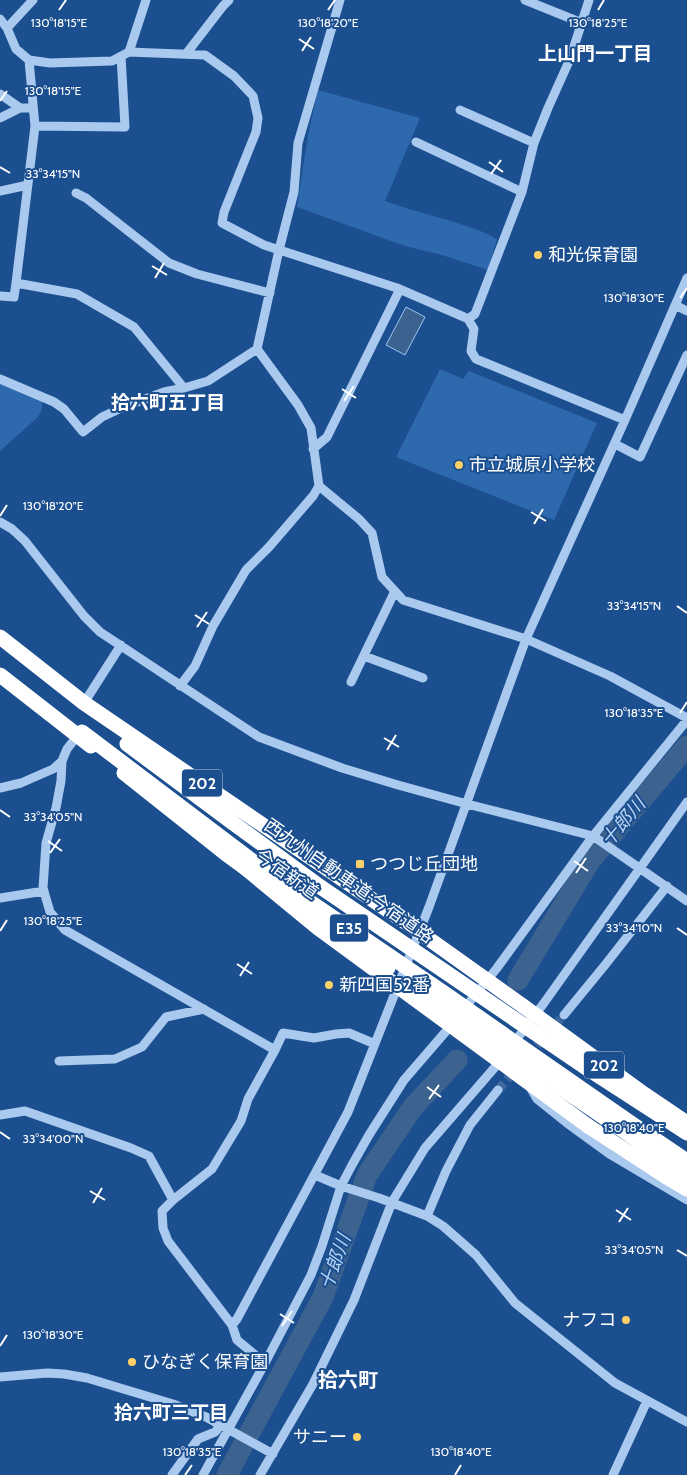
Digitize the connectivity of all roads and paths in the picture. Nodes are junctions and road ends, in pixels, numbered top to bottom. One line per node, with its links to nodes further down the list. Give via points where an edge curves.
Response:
1 (32, 0): 9 (street)
2 (146, 0): 10 (street)
3 (229, 0): 11 (street)
4 (340, 0): 25 (street, via 298,143 294,192)
5 (525, 0): 8 (street)
6 (589, 0): 8 (street)
7 (0, 19): 9 (street)
8 (582, 23): 20 (street)
9 (7, 28): 12 (street, via 16,49)
10 (125, 54): 11 (street); 12 (street, via 112,62); 18 (street, via 125,127)
11 (186, 54): 25 (street, via 205,55 234,76 253,96 258,118 256,132 222,223)
12 (28, 60): 15 (street)
13 (0, 94): 14 (street)
14 (20, 108): 15 (street); 17 (street)
15 (33, 108): 18 (street)
16 (460, 110): 20 (street)
17 (0, 118)
18 (35, 126): 21 (street)
19 (416, 142): 23 (street)
20 (534, 143): 23 (street)
21 (28, 185): 22 (street); 27 (street)
22 (0, 191)
23 (522, 192): 33 (street, via 475,314)
24 (76, 193): 29 (street, via 169,263 197,274)
25 (279, 250): 28 (street); 29 (street)
26 (687, 278): 31 (street)
27 (16, 283): 30 (street, via 14,297); 37 (street, via 77,294 134,327)
28 (400, 290): 33 (street); 40 (street, via 327,437)
29 (270, 293): 34 (street)
30 (0, 296)
31 (675, 305): 32 (street); 38 (street)
32 (687, 311)
33 (468, 319): 38 (street, via 474,329 471,351 476,359)
34 (258, 349): 37 (street, via 208,381); 40 (street, via 298,404 311,428)
35 (687, 355): 39 (street, via 640,457)
36 (0, 379): 37 (street, via 54,402 83,432 102,416 164,392)
37 (184, 388)
38 (625, 420): 39 (street)
39 (615, 444): 45 (street)
40 (313, 449): 41 (street)
41 (319, 486): 43 (street, via 372,533 382,577); 53 (street, via 246,570 213,626 195,666)
42 (0, 522): 47 (street, via 25,540 84,616 100,632)
43 (395, 591): 45 (street, via 403,600); 48 (street)
44 (0, 636): 54 (highway, 今宿新道 / 202)
45 (526, 638): 55 (street, via 610,676); 60 (street)
46 (0, 645): 78 (highway, 西九州自動車道;今宿道路 / E35, bridge, via 163,772 322,888)
47 (121, 645): 53 (street); 54 (street)
48 (364, 656): 51 (street); 52 (street)
49 (0, 668): 56 (highway, E35)
50 (0, 675): 56 (highway, 今宿新道 / 202)
51 (423, 678)
52 (351, 682)
53 (180, 686): 60 (street, via 259,737 342,768)
54 (84, 703): 68 (highway, 今宿新道 / 202, bridge)
55 (687, 719): 61 (street)
56 (80, 734): 57 (street); 71 (highway, 今宿新道 / 202, bridge, via 226,854); 76 (highway, E35, bridge, via 276,878); 84 (highway, bridge, via 318,928 588,1126)
57 (62, 761): 58 (street, via 53,770); 64 (street, via 59,790 46,843)
58 (0, 788)
59 (687, 802): 62 (street)
60 (467, 804): 61 (street); 70 (street)
61 (594, 837): 62 (street); 83 (street, via 497,968 404,1080)
62 (639, 869): 63 (street); 68 (street)
63 (667, 886): 66 (street); 69 (street)
64 (44, 891): 65 (street); 67 (street, via 50,912 65,930)
65 (0, 898)
66 (687, 902)
67 (204, 1009): 72 (street); 73 (street, via 166,1017 142,1047 115,1059)
68 (529, 1010): 71 (street); 77 (highway, 今宿新道 / 202)
69 (564, 1015)
70 (375, 1044): 72 (street, via 349,1033 314,1038 283,1033); 82 (street, via 348,1112)
71 (502, 1048): 81 (highway, 今宿新道 / 202); 86 (street, via 538,1099 567,1123 611,1155); 87 (street, via 425,1148)
72 (275, 1050): 85 (street, via 248,1099 241,1121 212,1169)
73 (59, 1061)
74 (498, 1090): 88 (street, via 470,1125)
75 (0, 1115): 85 (street, via 25,1111 149,1156)
76 (622, 1117): 79 (highway, E35); 80 (highway)
77 (687, 1123)
78 (687, 1133)
79 (687, 1161)
80 (687, 1168)
81 (687, 1174)
82 (315, 1175): 83 (street); 89 (street)
83 (341, 1186): 87 (street); 90 (street, via 311,1275)
84 (687, 1189)
85 (173, 1200): 89 (street, via 162,1211 168,1241)
86 (687, 1200)
87 (392, 1202): 88 (street); 95 (street, via 354,1300 313,1384)
88 (427, 1216): 92 (street, via 476,1255 515,1303 615,1383)
89 (232, 1325): 90 (street, via 237,1340)
90 (265, 1363): 94 (street)
91 (0, 1377): 94 (street, via 47,1373 87,1378 173,1404)
92 (647, 1400): 93 (street); 99 (street)
93 (687, 1422)
94 (225, 1427): 95 (street); 96 (street, via 198,1439); 97 (street)
95 (273, 1454): 98 (street)
96 (172, 1475)
97 (203, 1475)
98 (260, 1475)
99 (613, 1475)

